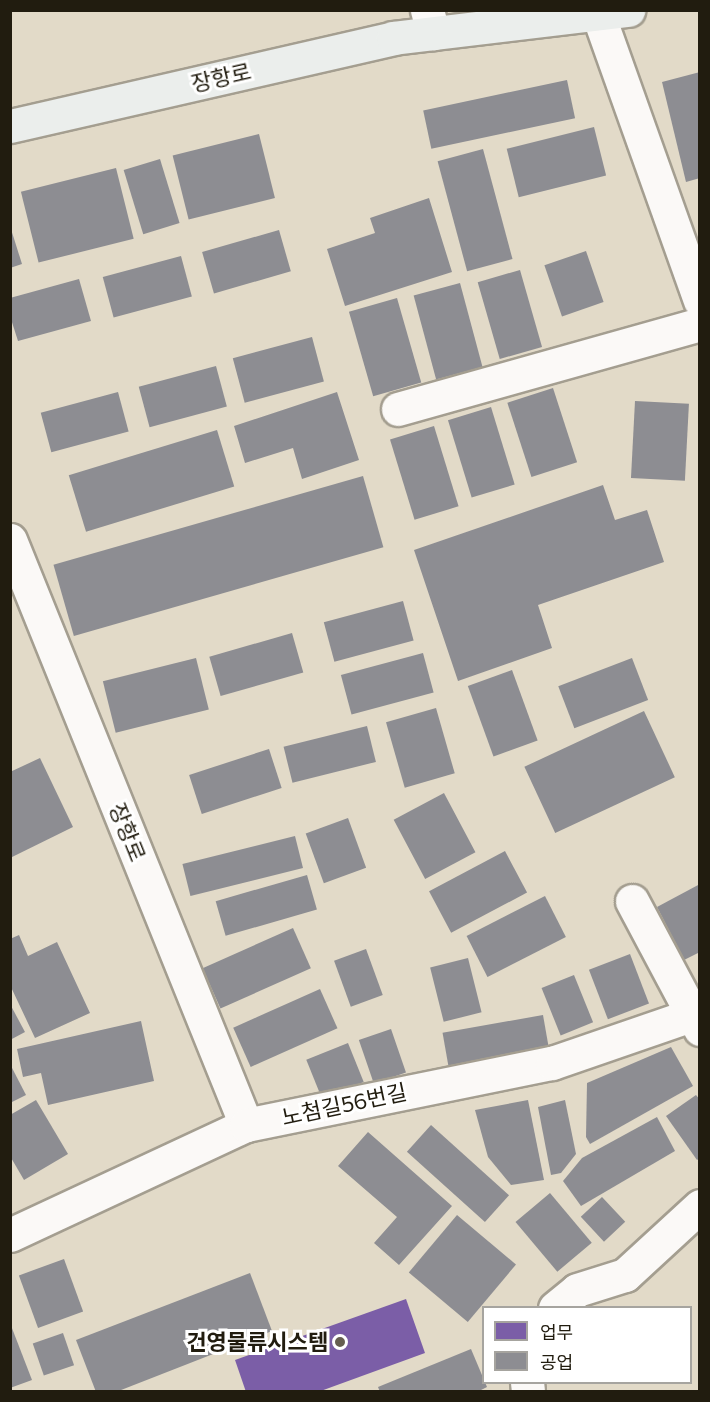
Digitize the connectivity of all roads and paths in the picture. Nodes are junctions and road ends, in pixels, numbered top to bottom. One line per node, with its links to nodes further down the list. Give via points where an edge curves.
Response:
1 (613, 12): 2 (main road, 장항로); 4 (street, 장항로)
2 (430, 22): 3 (main road, 장항로, via 393,38)
3 (10, 126)
4 (699, 300)
5 (699, 324): 6 (street)
6 (398, 409)
7 (10, 540): 10 (street, 장항로)
8 (632, 901): 9 (street, 노첨길56번길)
9 (697, 1019): 10 (street, 노첨길56번길, via 552,1063)
10 (246, 1125): 12 (street, 노첨길56번길)
11 (699, 1206): 13 (street, via 625,1275 578,1290)
12 (10, 1235)
13 (558, 1306)

